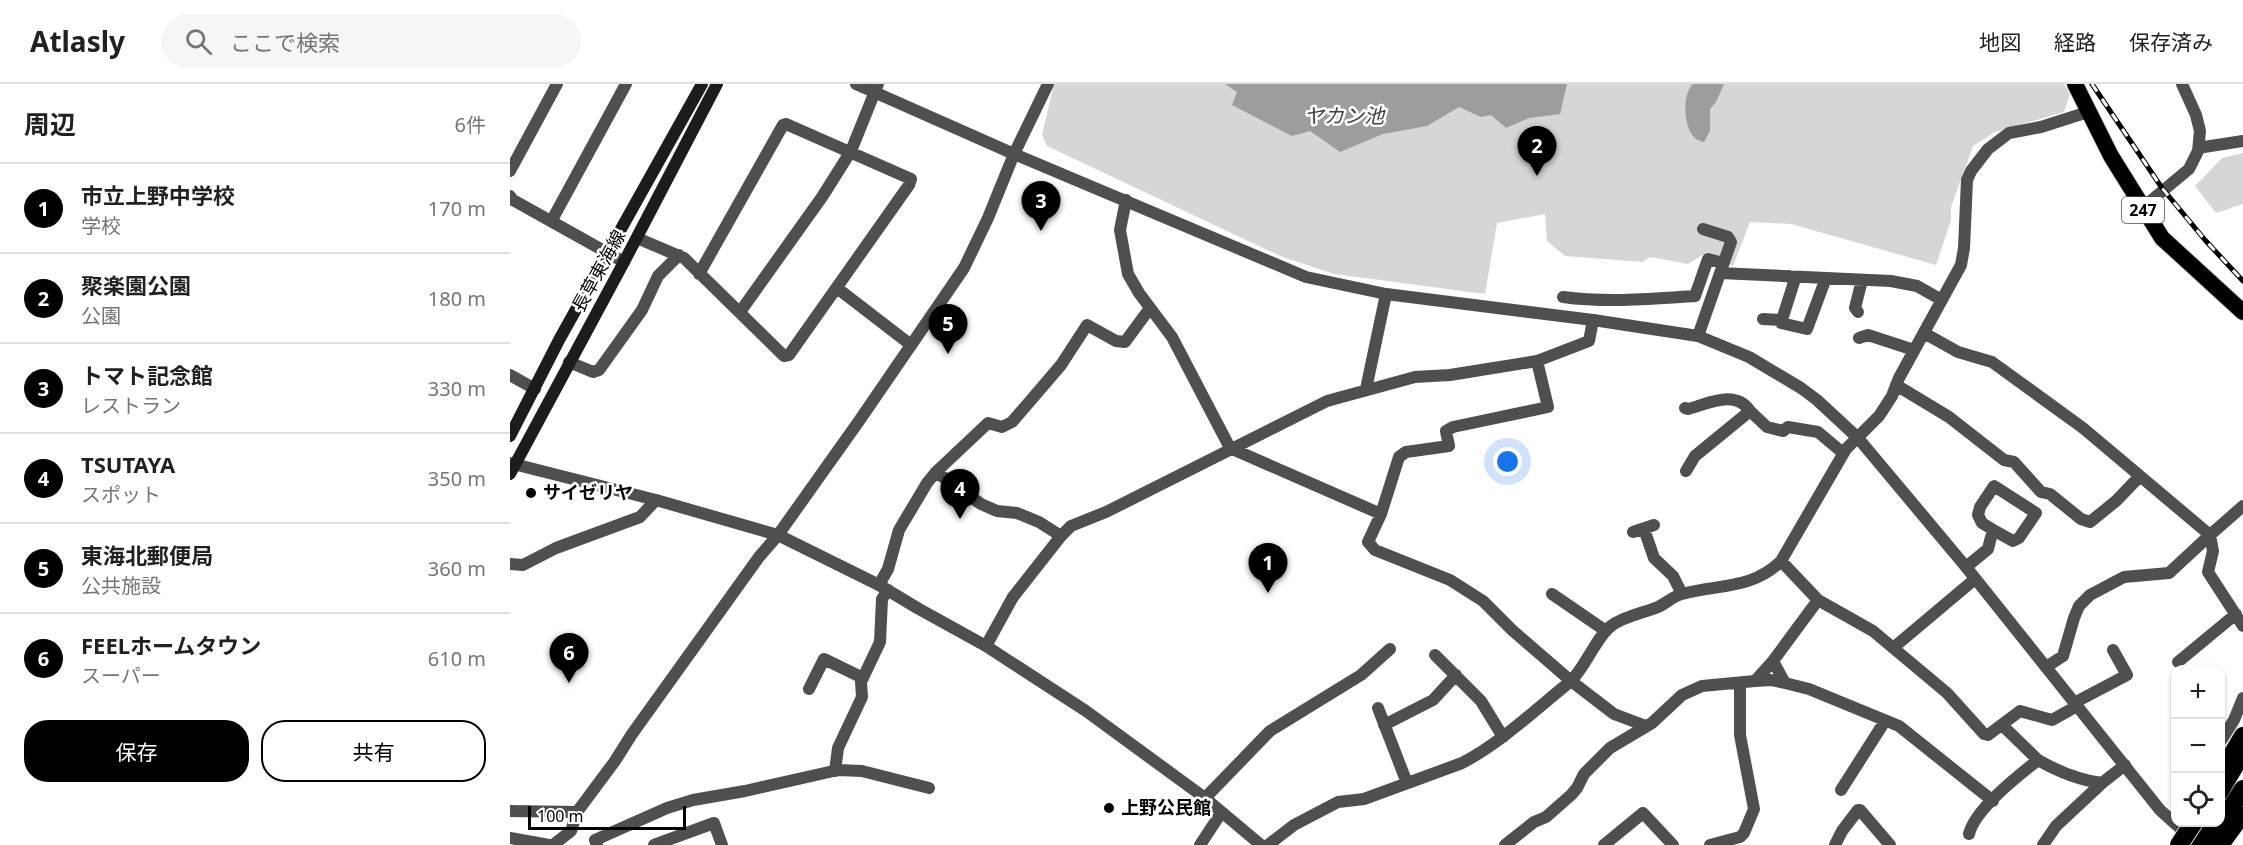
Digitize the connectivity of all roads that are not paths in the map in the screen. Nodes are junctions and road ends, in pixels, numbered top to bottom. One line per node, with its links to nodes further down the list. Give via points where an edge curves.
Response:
1 (557, 84): 15 (street)
2 (626, 84): 19 (street)
3 (702, 84): 22 (main road, 長草東海線)
4 (717, 84): 21 (main road, 長草東海線)
5 (856, 84): 9 (street)
6 (1048, 84): 14 (street)
7 (2076, 84): 10 (highway, 247)
8 (2182, 84): 12 (street, via 2196,116)
9 (876, 88): 13 (street); 14 (street)
10 (2088, 112): 18 (highway, 247); 33 (street, via 2009,133 1976,162 1967,180 1964,256)
11 (2243, 141): 12 (street)
12 (2199, 146): 18 (street, via 2189,169)
13 (851, 151): 26 (street, via 783,125); 30 (street, via 911,179); 35 (street)
14 (1014, 154): 16 (street); 44 (street, via 968,260)
15 (510, 171)
16 (1126, 200): 31 (street, via 1306,277); 34 (street, via 1120,230 1128,274)
17 (511, 201): 19 (street)
18 (2142, 208): 37 (highway, 247, via 2162,238)
19 (552, 220): 22 (street)
20 (1703, 229): 25 (street, via 1728,237 1731,242)
21 (637, 238): 23 (street); 24 (main road, 長草東海線)
22 (609, 254): 24 (street); 50 (main road, 長草東海線)
23 (680, 255): 26 (street); 47 (street, via 657,276 642,310 599,370 593,372)
24 (624, 262): 47 (main road, 長草東海線)
25 (1721, 268): 27 (street); 32 (street, via 1708,259 1695,296 1635,300); 42 (street)
26 (699, 274): 35 (street)
27 (1789, 276): 28 (street); 40 (street, via 1794,282)
28 (1826, 278): 29 (street); 40 (street, via 1807,330 1780,323)
29 (1862, 279): 33 (street, via 1917,285); 36 (street)
30 (837, 288): 35 (street, via 789,355 784,356); 44 (street)
31 (1386, 294): 39 (street); 51 (street)
32 (1563, 297)
33 (1940, 299): 41 (street)
34 (1150, 308): 56 (street, via 1172,337); 60 (street, via 1125,342 1087,325 1061,365 1012,422 1002,427 988,423)
35 (740, 312)
36 (1858, 312)
37 (2243, 312)
38 (1763, 319): 40 (street)
39 (1593, 320): 42 (street); 46 (street, via 1589,341)
40 (1782, 320)
41 (1924, 333): 45 (street); 61 (street, via 1958,352 1992,362 2083,428)
42 (1698, 336): 55 (street, via 1749,357 1801,388)
43 (1859, 338): 45 (street, via 1868,335)
44 (911, 345): 67 (street)
45 (1914, 350): 49 (street)
46 (1537, 361): 51 (street, via 1415,377); 64 (street, via 1548,407 1453,427 1446,431 1449,446 1399,457)
47 (568, 363): 58 (main road, 長草東海線)
48 (510, 375): 50 (street)
49 (1896, 385): 55 (street, via 1879,416); 61 (street, via 2014,462 2041,492 2050,494 2081,519 2090,522)
50 (535, 389): 54 (main road, 長草東海線)
51 (1366, 389): 56 (street, via 1327,401)
52 (1685, 408): 53 (street, via 1728,398 1741,401)
53 (1750, 411): 57 (street, via 1767,427 1818,432); 59 (street, via 1695,456)
54 (510, 436)
55 (1858, 438): 57 (street); 72 (street)
56 (1230, 448): 64 (street); 69 (street, via 1071,526)
57 (1843, 453): 70 (street)
58 (512, 467): 62 (street)
59 (1686, 471)
60 (936, 472): 69 (street, via 981,504 1017,513); 74 (street, via 898,530)
61 (2140, 476): 68 (street)
62 (656, 500): 67 (street); 71 (street, via 639,517 565,544 523,565)
63 (2243, 506): 68 (street)
64 (1382, 514): 91 (street, via 1368,542 1375,550 1450,580 1483,601)
65 (1644, 528): 76 (street, via 1654,558 1673,576)
66 (1995, 531): 66 (street, via 1982,523 1978,515 1994,486 2036,513 2013,541); 72 (street, via 1988,549)
67 (778, 535): 74 (street); 121 (street)
68 (2210, 535): 78 (street, via 2213,551 2208,572); 88 (street, via 2169,573 2124,577 2090,595 2079,606 2063,656)
69 (1060, 536): 81 (street, via 1013,597)
70 (1781, 561): 76 (street, via 1736,586); 77 (street)
71 (510, 564)
72 (1966, 567): 73 (street)
73 (1975, 579): 82 (street); 88 (street)
74 (883, 587): 81 (street); 90 (street, via 880,642)
75 (1552, 594): 80 (street)
76 (1682, 594): 80 (street)
77 (1818, 600): 82 (street, via 1873,631); 86 (street)
78 (2236, 614): 79 (street); 87 (street)
79 (2243, 626)
80 (1606, 631): 91 (street)
81 (986, 646): 118 (street, via 1086,711)
82 (1893, 648): 101 (street, via 1947,693 1984,734)
83 (1390, 649): 118 (street, via 1361,675 1270,731)
84 (2113, 650): 97 (street, via 2127,675)
85 (1435, 655): 89 (street)
86 (1773, 661): 92 (street); 93 (street)
87 (2178, 662)
88 (2046, 667): 97 (street)
89 (1456, 675): 100 (street, via 1433,700); 105 (street, via 1480,701)
90 (863, 678): 95 (street, via 824,659); 109 (street, via 862,697 838,748)
91 (1571, 681): 102 (street, via 1614,714); 105 (street)
92 (1755, 681): 93 (street); 94 (street)
93 (1785, 683): 99 (street)
94 (1740, 684): 102 (street, via 1702,686 1682,695); 137 (street, via 1740,735 1754,809 1740,837)
95 (809, 689)
96 (2243, 698): 103 (street)
97 (2076, 704): 101 (street, via 2052,720 2020,711); 108 (street)
98 (1378, 708): 100 (street)
99 (1885, 721): 116 (street); 119 (street, via 1905,731)
100 (1384, 725): 112 (street)
101 (2002, 725): 107 (street)
102 (1646, 726): 134 (street, via 1610,748 1584,774 1572,795)
103 (2225, 734)
104 (2243, 736): 110 (highway)
105 (1503, 737): 112 (street, via 1462,763)
106 (2241, 758): 111 (highway)
107 (2038, 760): 113 (street, via 2060,772); 119 (street)
108 (2125, 765): 113 (street); 126 (street, via 2160,810)
109 (835, 771): 114 (street, via 862,771); 128 (street, via 667,808 595,840)
110 (2225, 775)
111 (2225, 779)
112 (1407, 783): 133 (street, via 1364,799 1331,805)
113 (2102, 783): 140 (street, via 2056,826)
114 (928, 788)
115 (2243, 789): 126 (highway)
116 (1841, 790)
117 (2243, 797): 126 (highway)
118 (1205, 798): 122 (street)
119 (1993, 801): 124 (street, via 1972,823)
120 (510, 811): 121 (street)
121 (577, 812): 127 (street, via 571,831)
122 (1221, 813): 131 (street); 132 (street)
123 (2243, 815): 141 (highway)
124 (1969, 834)
125 (510, 838): 127 (street)
126 (2195, 838)
127 (551, 845)
128 (597, 845)
129 (654, 845): 130 (street, via 714,823)
130 (722, 845)
131 (1200, 845)
132 (1261, 845)
133 (1268, 845)
134 (1505, 845)
135 (1604, 845): 136 (street, via 1643,813)
136 (1674, 845)
137 (1710, 845)
138 (1835, 845): 139 (street, via 1857,810)
139 (1890, 845)
140 (2043, 845)
141 (2221, 845)

